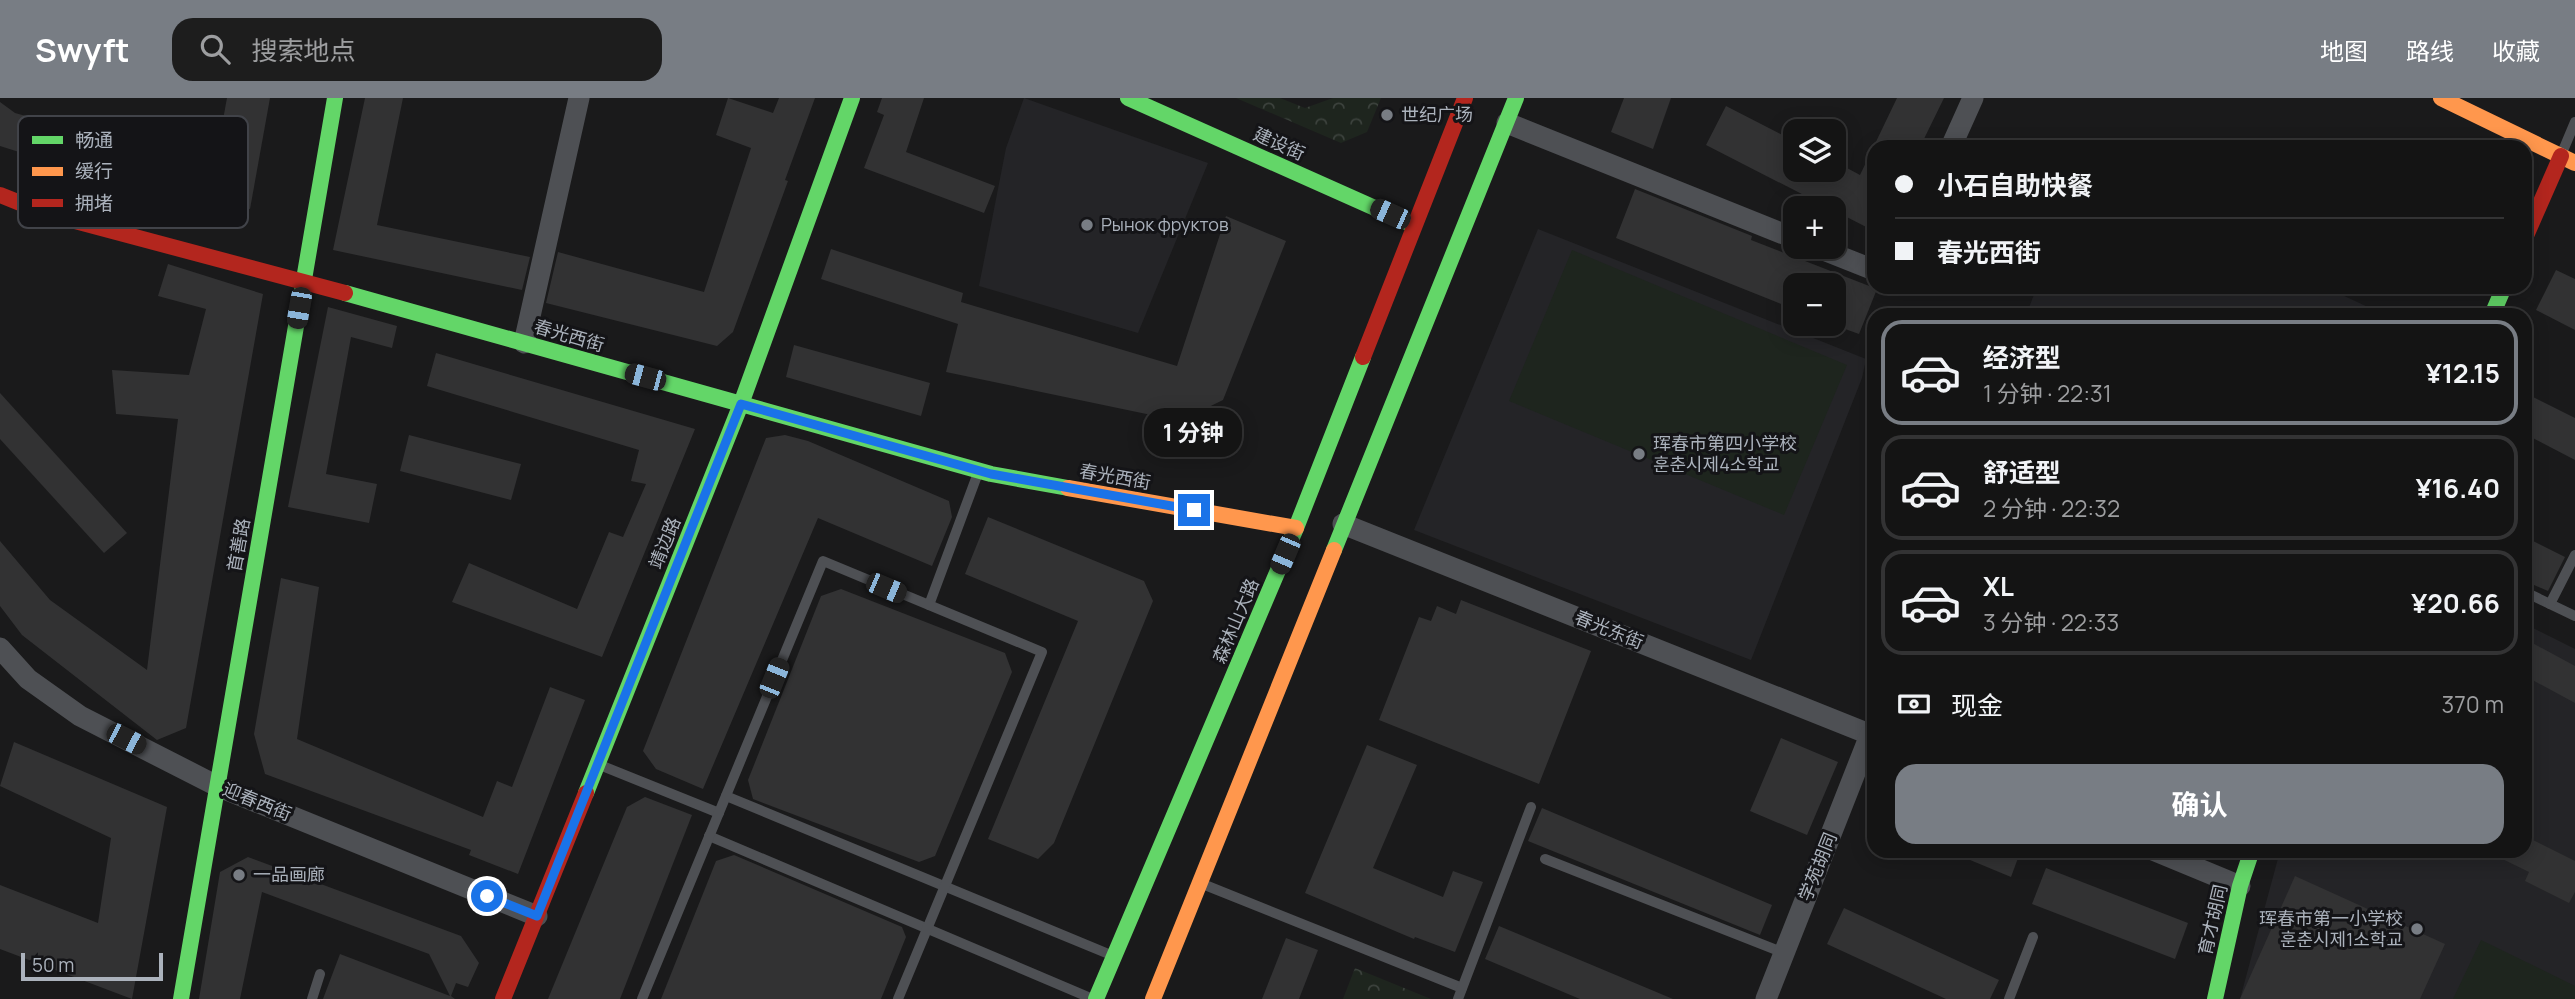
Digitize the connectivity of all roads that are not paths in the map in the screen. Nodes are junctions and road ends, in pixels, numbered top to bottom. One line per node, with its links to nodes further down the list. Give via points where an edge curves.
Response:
1 (335, 98): 23 (street, 首善路)
2 (579, 98): 24 (street)
3 (852, 98): 25 (street, 靖边路)
4 (1128, 98): 17 (street, 建设街)
5 (1465, 98): 17 (street, 森林山大路)
6 (1516, 98): 10 (street)
7 (1973, 98): 11 (street)
8 (2441, 98): 12 (street)
9 (2575, 122): 14 (lane)
10 (1507, 123): 20 (street); 27 (street)
11 (1954, 140)
12 (2528, 140)
13 (2532, 142): 14 (street)
14 (2568, 159): 18 (street)
15 (0, 196): 16 (street, 春光西街)
16 (18, 203)
17 (1413, 225): 28 (street, 森林山大路)
18 (2532, 225)
19 (101, 228): 23 (street, 春光西街)
20 (1783, 234)
21 (1846, 259): 22 (street)
22 (1867, 267)
23 (304, 282): 24 (street, 春光西街); 38 (street, 首善路)
24 (524, 344): 25 (street, 春光西街)
25 (741, 404): 26 (street, 春光西街); 37 (street, 靖边路)
26 (979, 471): 28 (street, 春光西街); 32 (lane)
27 (1343, 524): 35 (street, 春光东街); 46 (street)
28 (1296, 528): 53 (street, 森林山大路)
29 (2575, 555): 31 (lane)
30 (2532, 595): 31 (lane)
31 (2550, 604): 33 (lane)
32 (929, 605): 39 (lane, via 823,561); 47 (lane, via 1042,652)
33 (2575, 616)
34 (0, 648): 38 (street, 迎春西街, via 28,679 80,716)
35 (1867, 733)
36 (1867, 747): 52 (street, 学苑胡同)
37 (597, 764): 41 (lane); 49 (street, 靖边路)
38 (217, 786): 49 (street, 迎春西街); 56 (street, 首善路)
39 (726, 796): 41 (lane); 47 (lane)
40 (1531, 807): 55 (lane)
41 (719, 813): 42 (lane)
42 (709, 836): 50 (lane); 59 (lane)
43 (2172, 858): 48 (street)
44 (2249, 858): 48 (street, 育才胡同)
45 (1545, 859): 52 (lane)
46 (1199, 883): 55 (lane); 62 (street)
47 (945, 886): 50 (lane); 53 (lane)
48 (2240, 886): 66 (street, 育才胡同)
49 (537, 916): 58 (street, 靖边路)
50 (927, 928): 60 (lane); 61 (lane)
51 (2033, 937): 65 (lane)
52 (1784, 953): 64 (street, 学苑胡同)
53 (1114, 957): 61 (street, 森林山大路)
54 (320, 974): 57 (lane)
55 (1462, 988): 63 (lane)
56 (181, 999)
57 (312, 999)
58 (503, 999)
59 (642, 999)
60 (898, 999)
61 (1095, 999)
62 (1153, 999)
63 (1458, 999)
64 (1766, 999)
65 (2010, 999)
66 (2215, 999)

